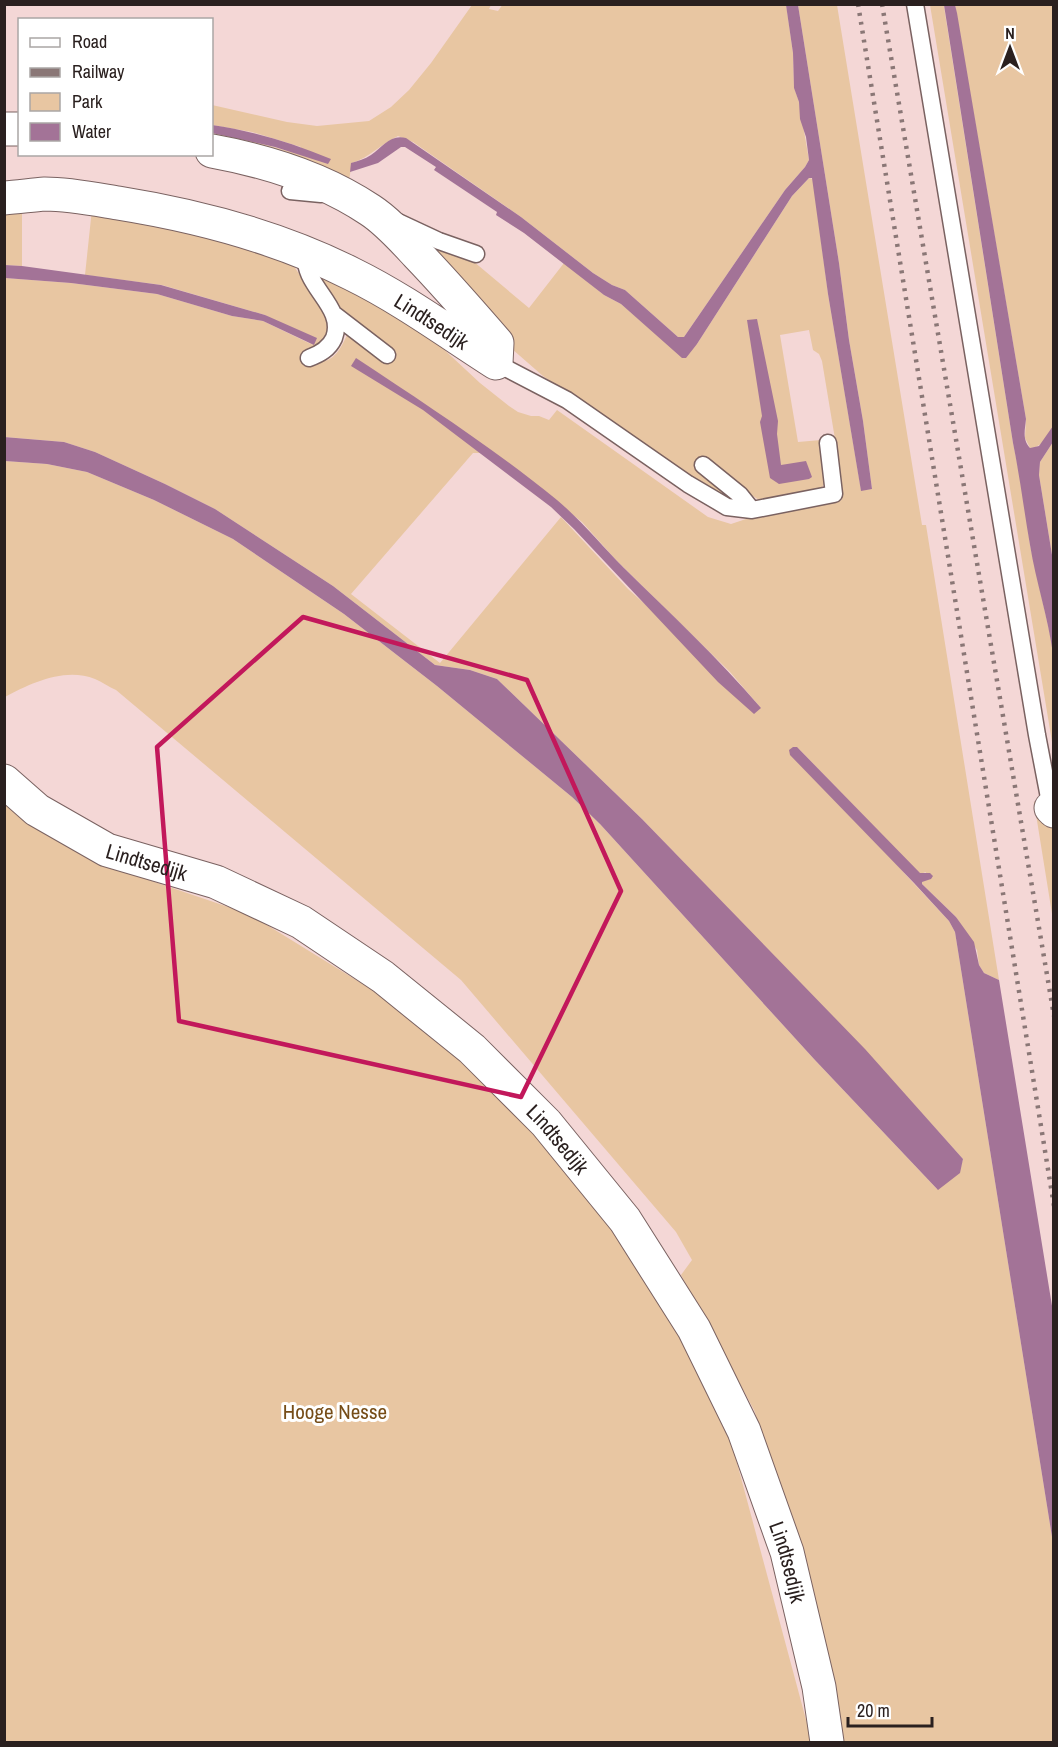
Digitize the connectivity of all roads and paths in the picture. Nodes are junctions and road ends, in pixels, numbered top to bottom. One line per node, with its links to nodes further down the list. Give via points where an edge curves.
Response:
1 (915, 4): 17 (lane)
2 (213, 151): 4 (street, Lindtsedijk, via 293,171)
3 (290, 191): 4 (lane)
4 (343, 195): 6 (street, Lindtsedijk)
5 (4, 198): 7 (street, Lindtsedijk, via 46,194 141,207 224,225)
6 (371, 210): 8 (lane, via 454,250); 12 (street, Lindtsedijk, via 444,282 497,344)
7 (306, 254): 9 (lane, via 312,280); 12 (street, Lindtsedijk, via 385,292)
8 (476, 254)
9 (335, 315): 10 (lane); 11 (lane, via 338,328 332,342 321,353)
10 (387, 355)
11 (309, 357)
12 (496, 363): 15 (lane, via 567,400 716,502)
13 (828, 443): 15 (lane, via 834,494)
14 (703, 465): 15 (lane)
15 (752, 510)
16 (4, 781): 18 (street, Lindtsedijk, via 37,810 107,850 216,882 301,922 383,977 472,1049 546,1123 625,1220 694,1329 744,1431 787,1552 819,1687)
17 (1052, 810)
18 (827, 1743)

